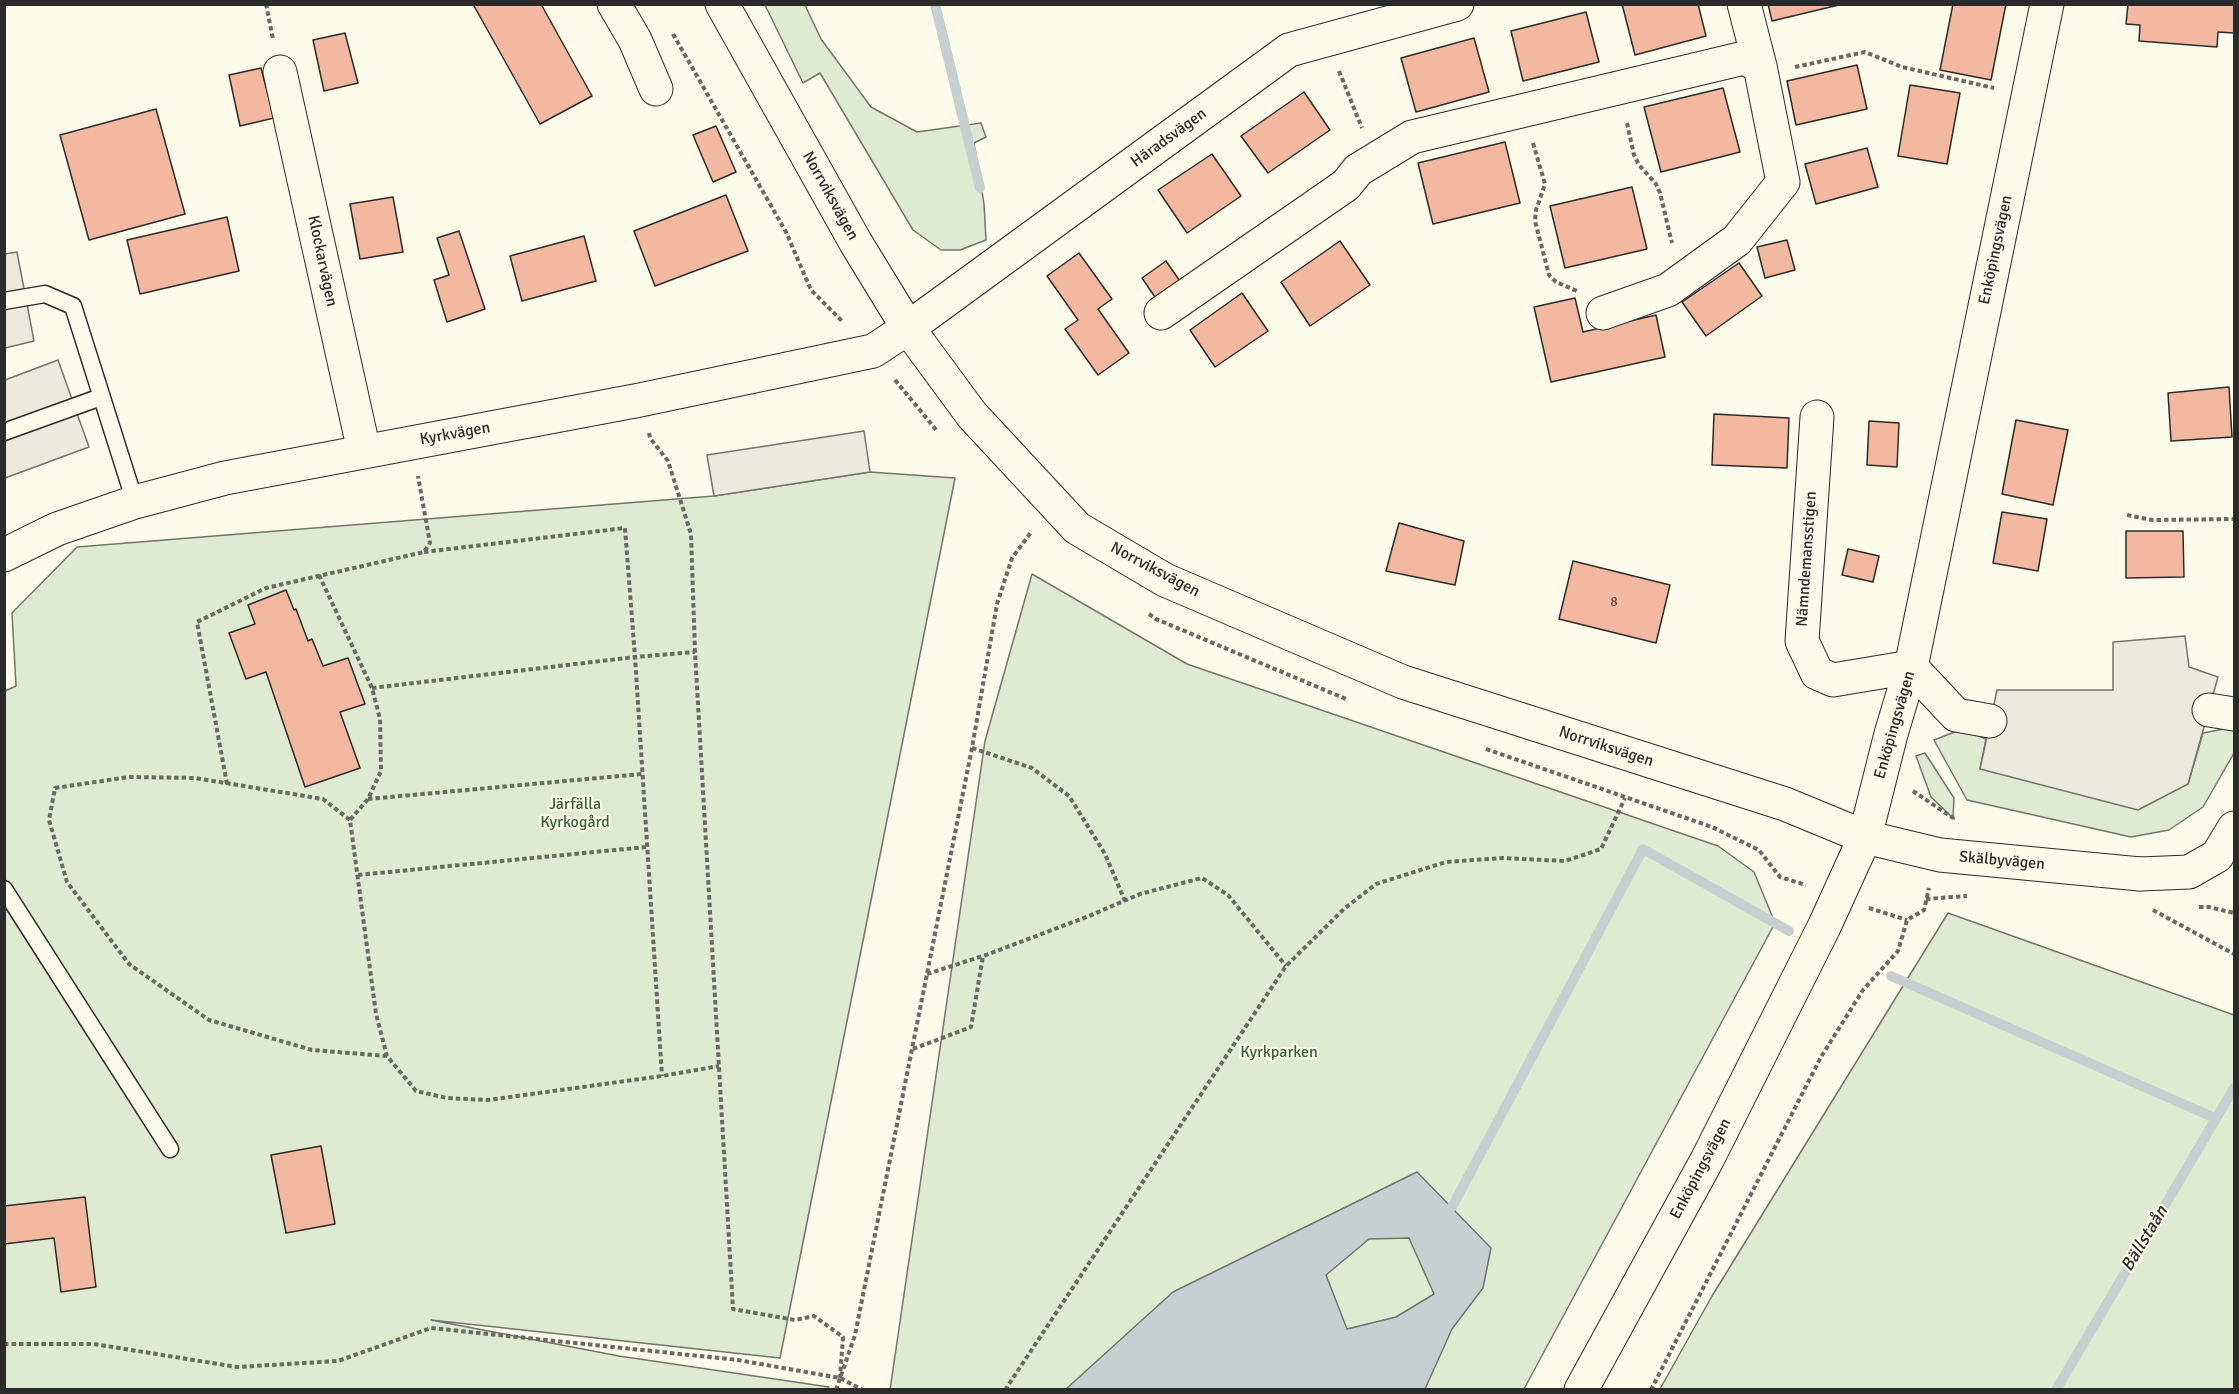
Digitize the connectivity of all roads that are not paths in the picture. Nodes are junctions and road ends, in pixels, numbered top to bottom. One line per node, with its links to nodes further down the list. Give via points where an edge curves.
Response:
1 (614, 4): 8 (street)
2 (722, 4): 12 (street, Norrviksvägen)
3 (1457, 4): 12 (street, Häradsvägen, via 1290,50)
4 (1744, 4): 6 (street)
5 (2047, 4): 19 (street, Enköpingsvägen)
6 (1760, 66): 10 (street, via 1743,58 1412,137 1358,170 1347,184); 11 (street, via 1783,182 1737,240 1668,290)
7 (280, 72): 16 (street, Klockarvägen)
8 (656, 88)
9 (4, 301): 13 (lane, via 45,294 74,306)
10 (1161, 313)
11 (1603, 313)
12 (908, 328): 16 (street, Kyrkvägen, via 873,351 640,400); 22 (street, Norrviksvägen, via 972,415 1077,528 1165,580 1403,682 1785,804)
13 (101, 397): 15 (lane); 17 (lane)
14 (1817, 417): 19 (street, Nämndemansstigen, via 1802,641 1817,673 1833,680)
15 (4, 432)
16 (364, 451): 17 (street, Kyrkvägen, via 225,478)
17 (135, 501): 18 (street, Kyrkvägen, via 57,529)
18 (4, 555)
19 (1911, 667): 20 (street, via 1956,715); 22 (street, Enköpingsvägen)
20 (1990, 721)
21 (2235, 828): 22 (street, Skälbyvägen, via 2217,856 2189,872 2140,874 1940,855)
22 (1865, 837): 25 (street, Enköpingsvägen, via 1707,1160)
23 (4, 889): 24 (lane)
24 (170, 1149)
25 (1581, 1389)

